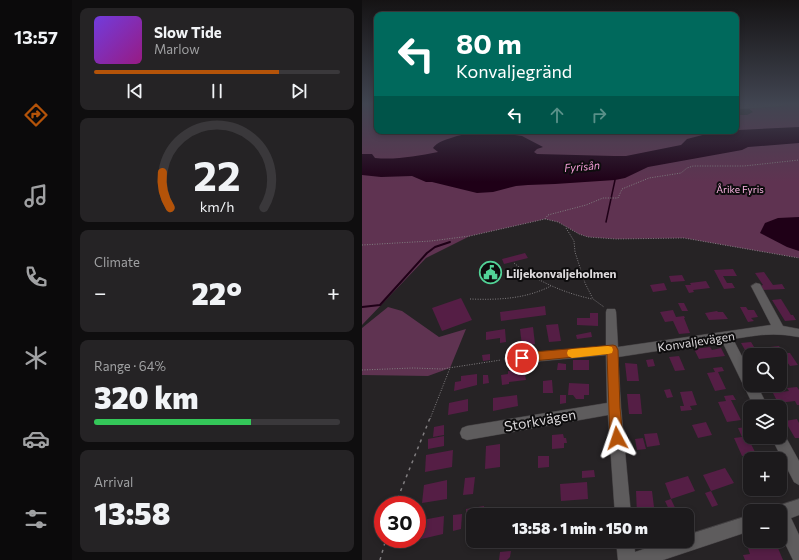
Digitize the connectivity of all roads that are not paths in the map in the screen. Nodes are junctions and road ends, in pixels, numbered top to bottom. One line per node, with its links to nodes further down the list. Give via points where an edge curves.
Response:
1 (756, 286): 3 (street)
2 (611, 312): 6 (street)
3 (779, 329): 4 (street, Konvaljevägen); 5 (street, Konvaljevägen)
4 (799, 333)
5 (726, 337): 6 (street, Konvaljevägen); 8 (street)
6 (613, 351): 7 (street, Konvaljevägen); 9 (street)
7 (510, 359)
8 (743, 371)
9 (614, 408): 10 (street, Storkvägen); 14 (street)
10 (467, 433)
11 (782, 444): 12 (street)
12 (799, 477)
13 (799, 507): 15 (street)
14 (622, 508)
15 (787, 511)
16 (743, 525): 21 (street)
17 (787, 529): 19 (street)
18 (626, 548): 20 (street)
19 (799, 554)
20 (627, 560)
21 (636, 560)

